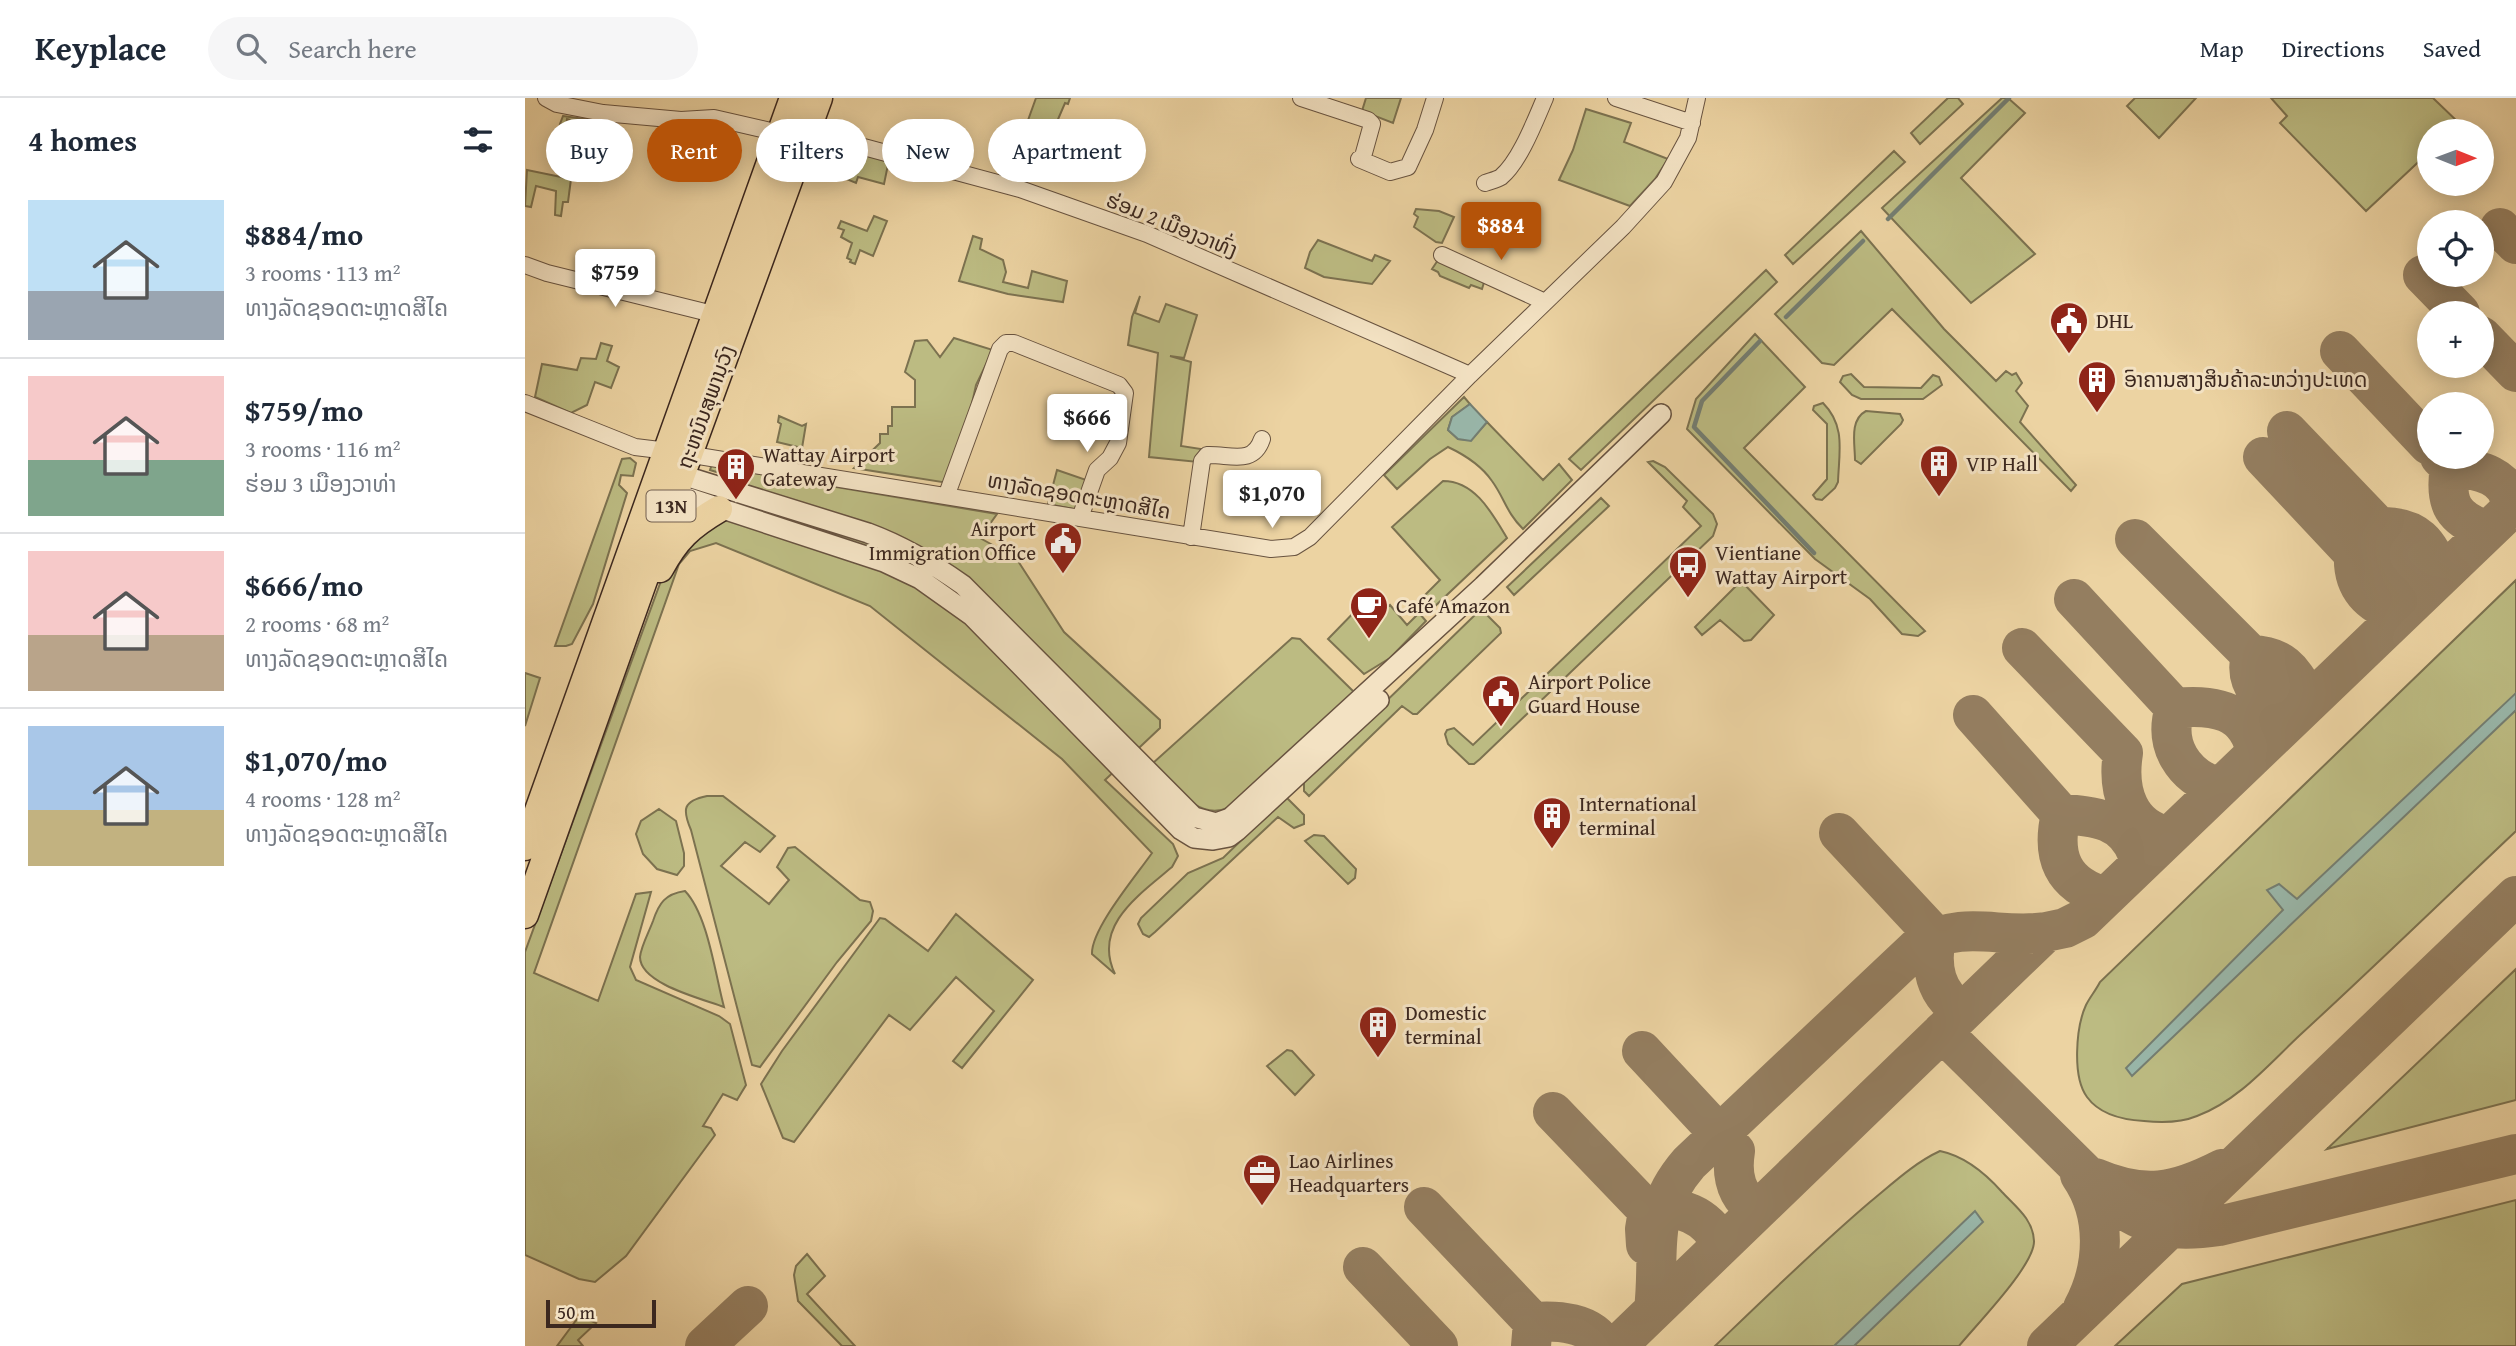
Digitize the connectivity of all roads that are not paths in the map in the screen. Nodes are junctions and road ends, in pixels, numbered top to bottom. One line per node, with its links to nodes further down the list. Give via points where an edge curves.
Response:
1 (546, 98): 12 (street, via 603,113 714,118)
2 (793, 98): 9 (highway, ຖະຫນົນສຸພານຸວົງ / 13N)
3 (819, 98): 10 (highway, ຖະຫນົນສຸພານຸວົງ / 13N)
4 (1301, 98): 5 (street, via 1368,120 1372,124 1360,159 1390,172 1408,167)
5 (1435, 98)
6 (1545, 98): 16 (street, via 1510,167)
7 (1616, 98): 11 (street)
8 (1697, 98): 11 (street, ທາງລັດຊອດຕະຫຼາດສີໄຄ)
9 (785, 119)
10 (812, 119)
11 (1692, 123): 19 (street, ທາງລັດຊອດຕະຫຼາດສີໄຄ, via 1664,182)
12 (756, 128)
13 (868, 148): 21 (street, ຮ່ອມ 2 ເມືອງວາທົ່ງ, via 1020,189 1147,234)
14 (762, 182): 20 (highway, ຖະຫນົນສຸພານຸວົງ / 13N)
15 (788, 182): 25 (highway, ຖະຫນົນສຸພານຸວົງ / 13N)
16 (1485, 183)
17 (1441, 255): 19 (street)
18 (525, 265): 20 (street)
19 (1545, 302): 21 (street, ທາງລັດຊອດຕະຫຼາດສີໄຄ)
20 (717, 315): 25 (highway, ຖະຫນົນສຸພານຸວົງ / 13N)
21 (1470, 375): 30 (street, ທາງລັດຊອດຕະຫຼາດສີໄຄ, via 1310,537 1294,547)
22 (525, 403): 25 (street, ທາງລັດຊອດຕະຫຼາດສີໄຄ, via 635,447)
23 (1661, 414): 32 (street, via 1483,586 1230,818 1216,823 1194,817 1135,770)
24 (1262, 439): 30 (street, via 1252,455 1207,455 1202,461)
25 (672, 472): 26 (street, ທາງລັດຊອດຕະຫຼາດສີໄຄ); 27 (street); 29 (street); 33 (highway, ຖະຫນົນສຸພານຸວົງ / 13N); 34 (highway, ຖະຫນົນສຸພານຸວົງ / 13N)
26 (947, 494): 28 (street, ທາງລັດຊອດຕະຫຼາດສີໄຄ); 28 (street, via 1000,349 1014,343 1119,385 1125,393 1118,443 1097,470)
27 (719, 509): 31 (street); 33 (highway, via 673,545 655,577 619,673)
28 (1080, 518): 30 (street, ທາງລັດຊອດຕະຫຼາດສີໄຄ)
29 (868, 533): 31 (street); 32 (street, via 929,561 963,584)
30 (1191, 537)
31 (860, 554): 32 (street, via 920,579)
32 (985, 618)
33 (605, 695): 35 (highway, ຖະຫນົນສຸພານຸວົງ / 13N)
34 (525, 847)
35 (525, 915)

